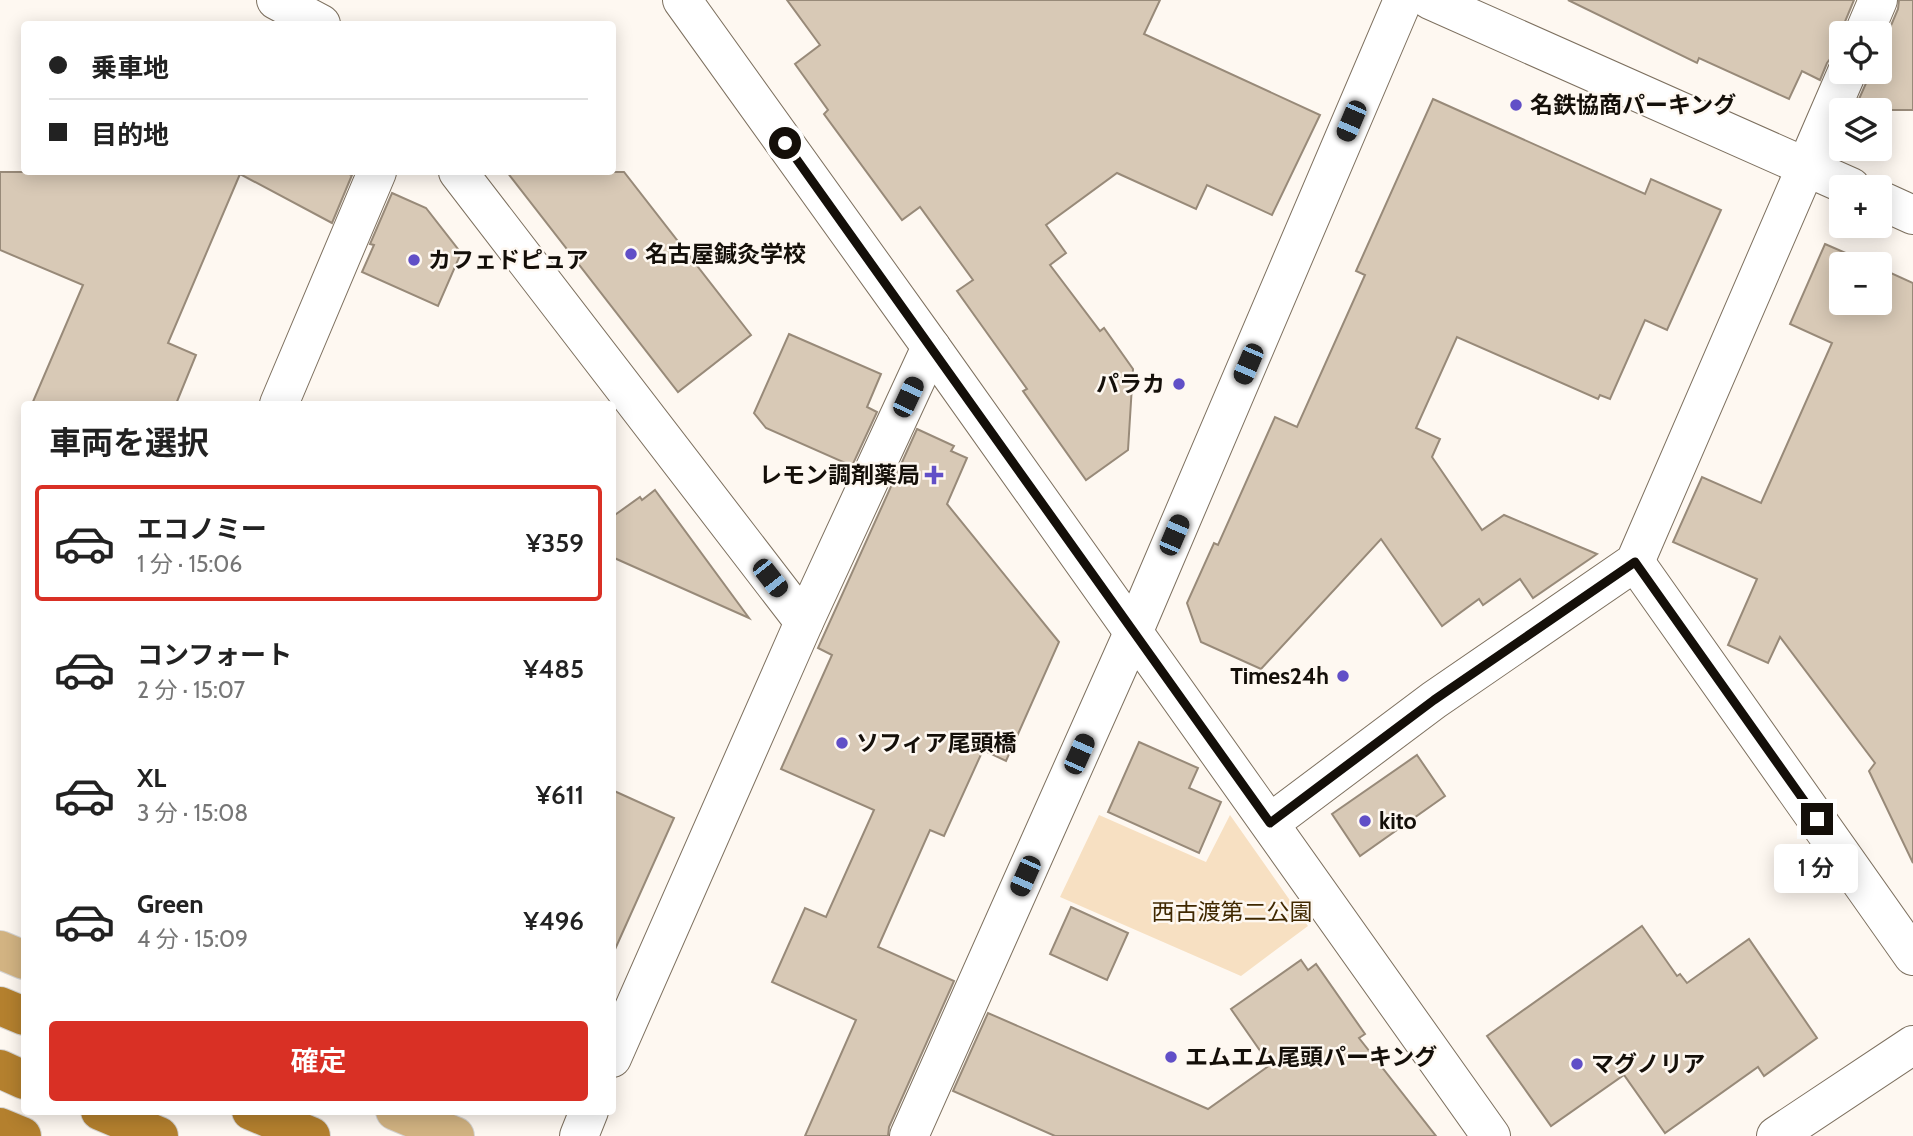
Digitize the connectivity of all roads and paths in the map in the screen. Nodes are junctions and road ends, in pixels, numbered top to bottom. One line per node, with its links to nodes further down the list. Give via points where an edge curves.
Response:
1 (276, 0): 6 (street)
2 (682, 0): 15 (street)
3 (1403, 0): 19 (street)
4 (1430, 0): 9 (street)
5 (1878, 0): 7 (street)
6 (315, 21)
7 (1869, 21)
8 (1842, 84): 9 (street)
9 (1805, 166): 12 (street); 17 (street)
10 (376, 175): 16 (street)
11 (460, 175): 18 (street)
12 (1829, 177)
13 (1892, 205): 14 (street)
14 (1913, 215)
15 (931, 347): 18 (street); 19 (street)
16 (280, 401)
17 (1635, 562): 20 (street, via 1434,700); 22 (street)
18 (804, 622): 27 (street)
19 (1133, 633): 20 (street); 40 (street)
20 (1270, 823): 41 (street)
21 (0, 950): 23 (main road)
22 (1913, 956)
23 (21, 959)
24 (0, 1006): 25 (highway)
25 (21, 1016)
26 (1913, 1045): 42 (street)
27 (616, 1049)
28 (0, 1069): 29 (highway)
29 (21, 1079)
30 (109, 1115): 36 (highway)
31 (261, 1115): 37 (highway)
32 (405, 1115): 38 (main road)
33 (587, 1115): 39 (street)
34 (0, 1127): 35 (highway)
35 (22, 1136)
36 (159, 1136)
37 (311, 1136)
38 (455, 1136)
39 (579, 1136)
40 (909, 1136)
41 (1491, 1136)
42 (1776, 1136)

